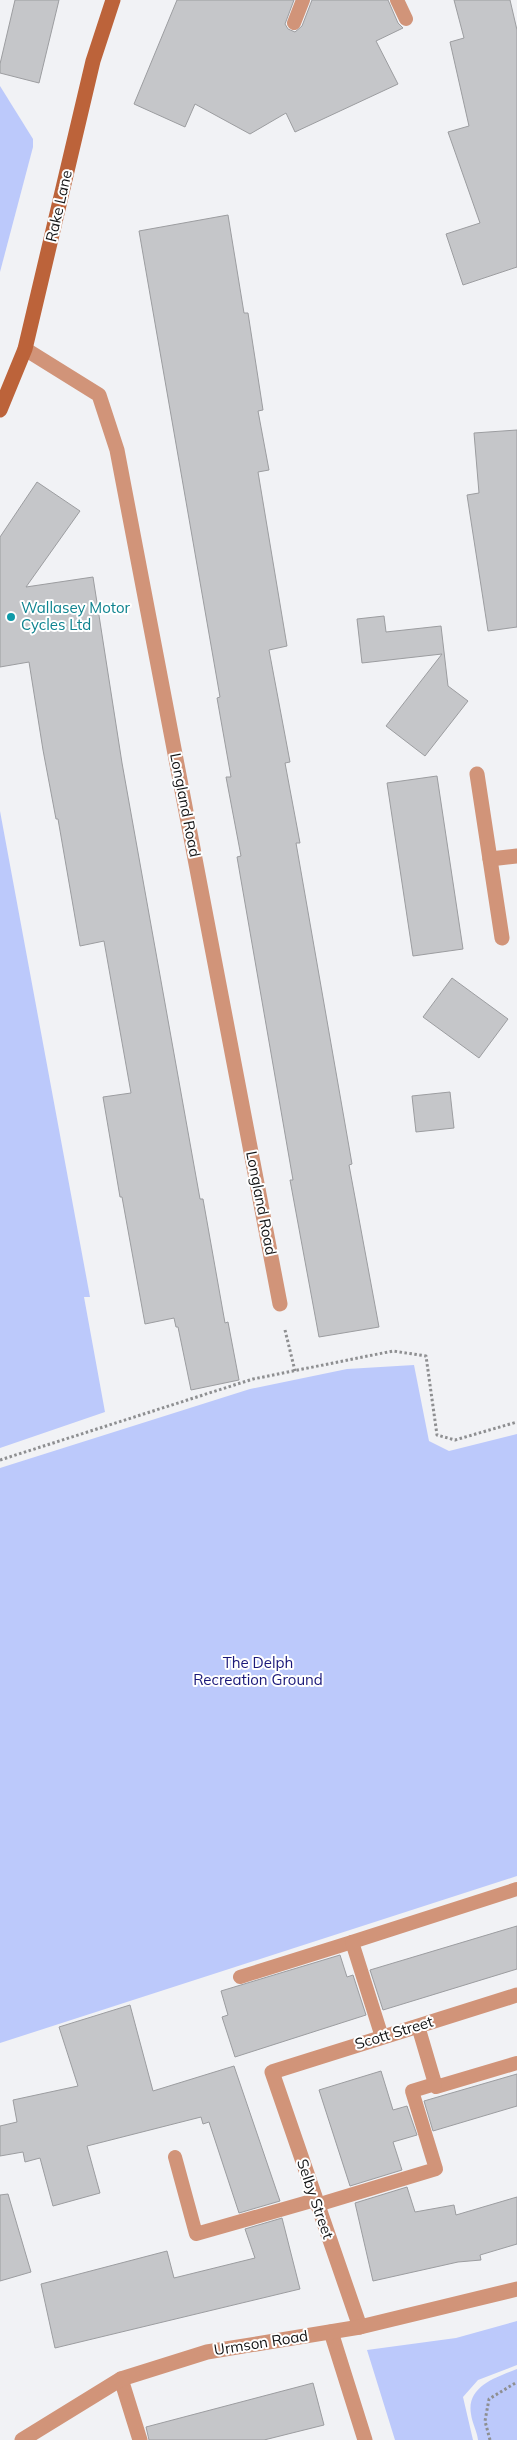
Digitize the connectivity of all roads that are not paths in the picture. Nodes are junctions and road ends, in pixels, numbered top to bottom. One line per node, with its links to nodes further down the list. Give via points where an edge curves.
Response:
1 (113, 0): 6 (main road, Rake Lane, via 93,61)
2 (303, 0): 5 (lane)
3 (397, 0): 4 (lane)
4 (406, 18)
5 (294, 23)
6 (24, 349): 7 (main road, Rake Lane); 12 (street, Longland Road, via 99,395 117,450)
7 (0, 410)
8 (477, 774): 10 (street)
9 (517, 856): 10 (street)
10 (490, 859): 11 (street)
11 (502, 938)
12 (280, 1304)
13 (517, 1889): 14 (lane)
14 (352, 1942): 15 (lane); 18 (lane)
15 (240, 1977)
16 (517, 1995): 17 (street, Scott Street)
17 (418, 2026): 18 (street, Scott Street); 21 (lane)
18 (382, 2037): 20 (street, Scott Street)
19 (517, 2063): 21 (lane, via 436,2087)
20 (272, 2072): 23 (street, Selby Street)
21 (435, 2084): 23 (lane, via 412,2091 436,2169)
22 (175, 2157): 23 (lane, via 196,2234)
23 (316, 2202): 25 (street, Selby Street)
24 (517, 2289): 25 (street, Urmson Road)
25 (360, 2327): 26 (street, Urmson Road)
26 (331, 2332): 27 (street, Urmson Road, via 207,2352); 30 (street)
27 (121, 2379): 28 (street, Urmson Road); 29 (street)
28 (22, 2440)
29 (140, 2440)
30 (365, 2440)

